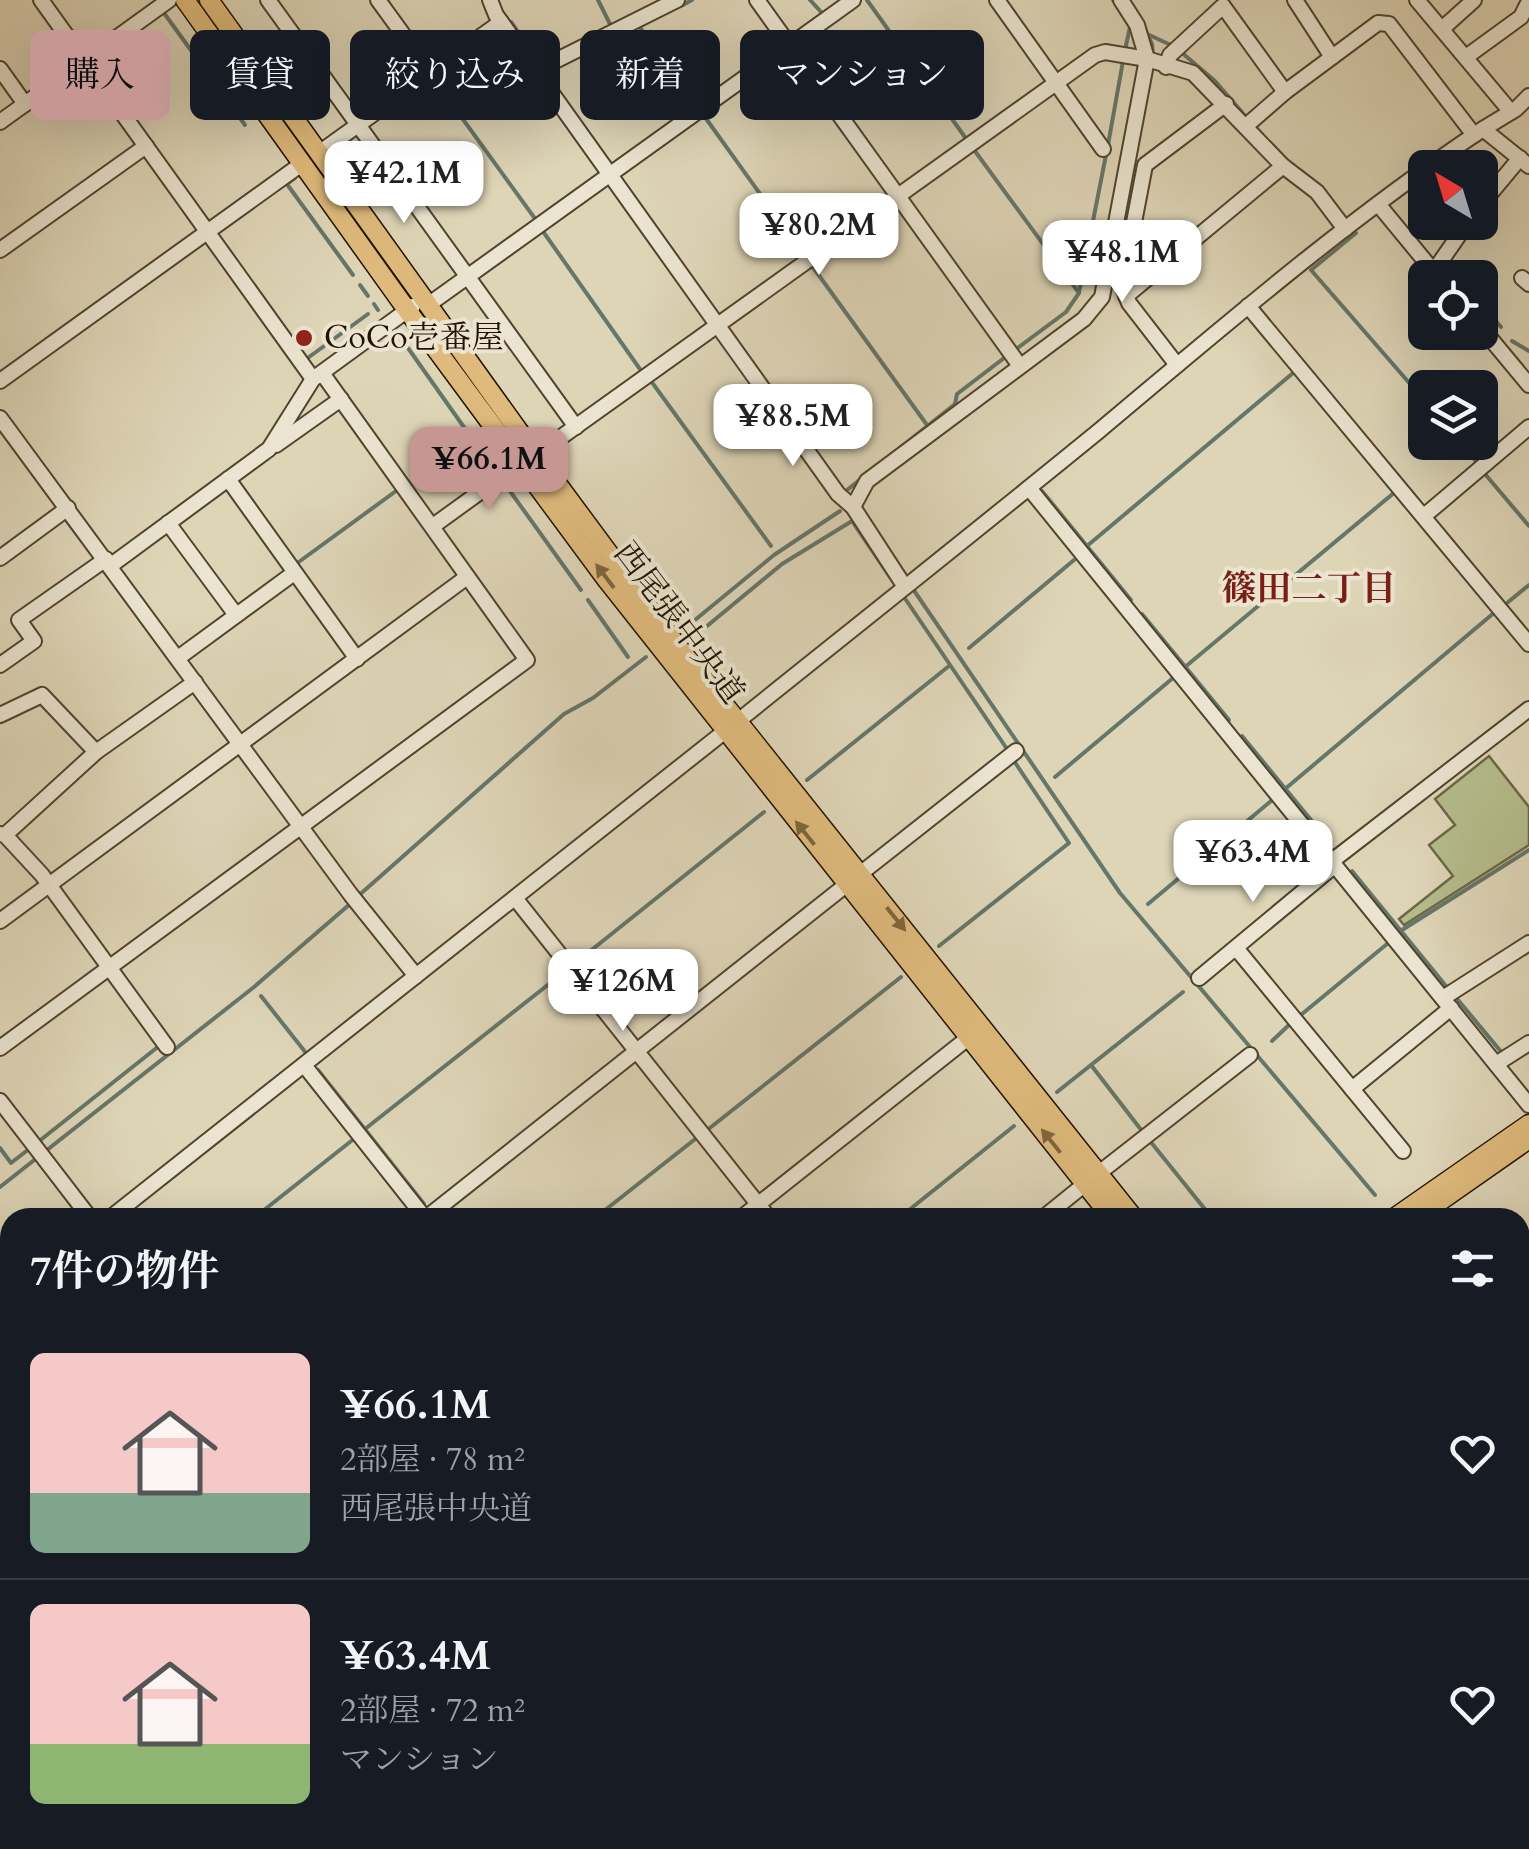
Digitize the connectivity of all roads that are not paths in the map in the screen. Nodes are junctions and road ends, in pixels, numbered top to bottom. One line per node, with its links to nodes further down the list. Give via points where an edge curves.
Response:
1 (41, 0): 19 (street)
2 (169, 0): 20 (street)
3 (185, 0): 50 (main road, 西尾張中央道)
4 (210, 0): 50 (main road, 西尾張中央道)
5 (268, 0): 45 (street)
6 (378, 0): 21 (street)
7 (490, 0): 17 (street)
8 (677, 0): 28 (street)
9 (757, 0): 24 (street)
10 (853, 0): 25 (street)
11 (998, 0): 33 (street)
12 (1122, 0): 29 (street)
13 (1295, 0): 26 (street)
14 (1417, 0): 18 (street)
15 (1474, 0): 18 (street)
16 (1529, 0): 27 (street, via 1521,17)
17 (501, 22): 22 (street); 23 (street)
18 (1442, 28): 27 (street)
19 (63, 30)
20 (128, 30)
21 (400, 30)
22 (490, 30)
23 (507, 30)
24 (778, 30)
25 (811, 30)
26 (1332, 57): 34 (street); 47 (street, via 1378,23 1389,24)
27 (1466, 57): 40 (street)
28 (560, 58)
29 (1148, 59): 30 (street); 33 (street, via 1104,52); 68 (street, via 1102,297 1084,319)
30 (1166, 67): 34 (street, via 1170,55 1223,6); 39 (street, via 1193,73)
31 (0, 70): 38 (street)
32 (740, 81): 53 (street)
33 (1055, 81): 49 (street); 55 (street)
34 (1285, 92): 46 (street)
35 (1529, 96): 40 (street)
36 (30, 100): 38 (street)
37 (560, 103): 53 (street)
38 (25, 104): 44 (street)
39 (1226, 104): 46 (street); 62 (street, via 1145,165 1122,286)
40 (1511, 112): 47 (street)
41 (128, 120): 48 (street)
42 (365, 120): 45 (street)
43 (842, 120): 55 (street)
44 (0, 122)
45 (358, 125): 50 (street); 61 (street)
46 (1246, 126): 52 (street)
47 (1479, 132): 51 (street); 56 (street)
48 (146, 146): 58 (street); 59 (street)
49 (1103, 149)
50 (311, 158): 58 (street); 63 (main road, 西尾張中央道); 65 (main road, 西尾張中央道)
51 (1524, 162): 54 (street)
52 (1283, 166): 57 (street, via 1317,192); 62 (street)
53 (609, 174): 61 (street); 66 (street)
54 (1498, 188)
55 (896, 196): 66 (street); 68 (street)
56 (1378, 204): 57 (street); 60 (street)
57 (1345, 229): 64 (street)
58 (207, 232): 70 (street); 71 (street)
59 (0, 250)
60 (1424, 260)
61 (468, 276): 63 (street); 75 (street)
62 (1126, 296): 69 (street)
63 (425, 302): 65 (street); 78 (main road, 西尾張中央道)
64 (1248, 306): 69 (street); 83 (street)
65 (407, 310): 70 (street); 78 (main road, 西尾張中央道)
66 (717, 325): 75 (street); 81 (street)
67 (1498, 348): 72 (street)
68 (1020, 366): 81 (street, via 867,481)
69 (1177, 366): 80 (street)
70 (317, 376): 73 (street); 77 (street)
71 (0, 381)
72 (1529, 385)
73 (341, 400): 77 (street); 85 (street)
74 (0, 418): 82 (street)
75 (576, 427): 78 (street)
76 (1529, 427): 83 (street)
77 (269, 449): 79 (street)
78 (528, 459): 85 (street); 99 (main road, 西尾張中央道)
79 (228, 480): 84 (street); 88 (street)
80 (1029, 488): 90 (street); 105 (street)
81 (853, 506): 90 (street)
82 (68, 508): 86 (street); 87 (street)
83 (1424, 516): 92 (street)
84 (168, 523): 87 (street); 91 (street)
85 (433, 526): 89 (street)
86 (0, 558)
87 (108, 563): 93 (street); 95 (street, via 19,620 34,640)
88 (294, 573): 91 (street); 94 (street)
89 (468, 577): 94 (street); 103 (street, via 527,660)
90 (905, 588): 99 (street)
91 (236, 616): 93 (street)
92 (1529, 644)
93 (178, 658): 96 (street)
94 (357, 659): 100 (street)
95 (0, 666)
96 (195, 682): 100 (street); 102 (street)
97 (1529, 708): 105 (street)
98 (0, 715): 102 (street, via 42,695)
99 (731, 726): 106 (main road, 西尾張中央道); 108 (street)
100 (242, 745): 103 (street); 107 (street)
101 (1016, 751): 106 (street)
102 (96, 752): 104 (street)
103 (301, 826): 112 (street); 113 (street)
104 (3, 834): 107 (street)
105 (1334, 863): 111 (street); 115 (street)
106 (853, 879): 116 (main road, 西尾張中央道); 120 (street); 130 (main road, 西尾張中央道, one-way to 130)
107 (50, 886): 109 (street); 112 (street)
108 (516, 898): 113 (street); 120 (street)
109 (0, 921)
110 (1529, 943): 115 (street)
111 (1236, 948): 114 (street); 124 (street)
112 (109, 968): 118 (street); 119 (street)
113 (416, 976): 123 (street)
114 (1199, 978)
115 (1447, 1003): 122 (street); 124 (street)
116 (968, 1038): 130 (main road, 西尾張中央道, one-way to 116); 131 (street)
117 (1529, 1044): 122 (street)
118 (167, 1047)
119 (0, 1048)
120 (637, 1051): 131 (street); 135 (street)
121 (1250, 1055): 130 (street)
122 (1496, 1064): 126 (street)
123 (304, 1065): 133 (street); 134 (street)
124 (1352, 1089): 129 (street)
125 (0, 1102): 132 (street)
126 (1529, 1105)
127 (1529, 1124): 141 (main road)
128 (1529, 1139): 142 (main road)
129 (1403, 1151)
130 (1092, 1178): 138 (street); 139 (main road, 西尾張中央道); 140 (main road, 西尾張中央道)
131 (758, 1204): 136 (street); 137 (street)
132 (82, 1208)
133 (123, 1208)
134 (418, 1208)
135 (439, 1208)
136 (753, 1208)
137 (761, 1208)
138 (1055, 1208)
139 (1107, 1208)
140 (1124, 1208)
141 (1408, 1208)
142 (1430, 1208)

